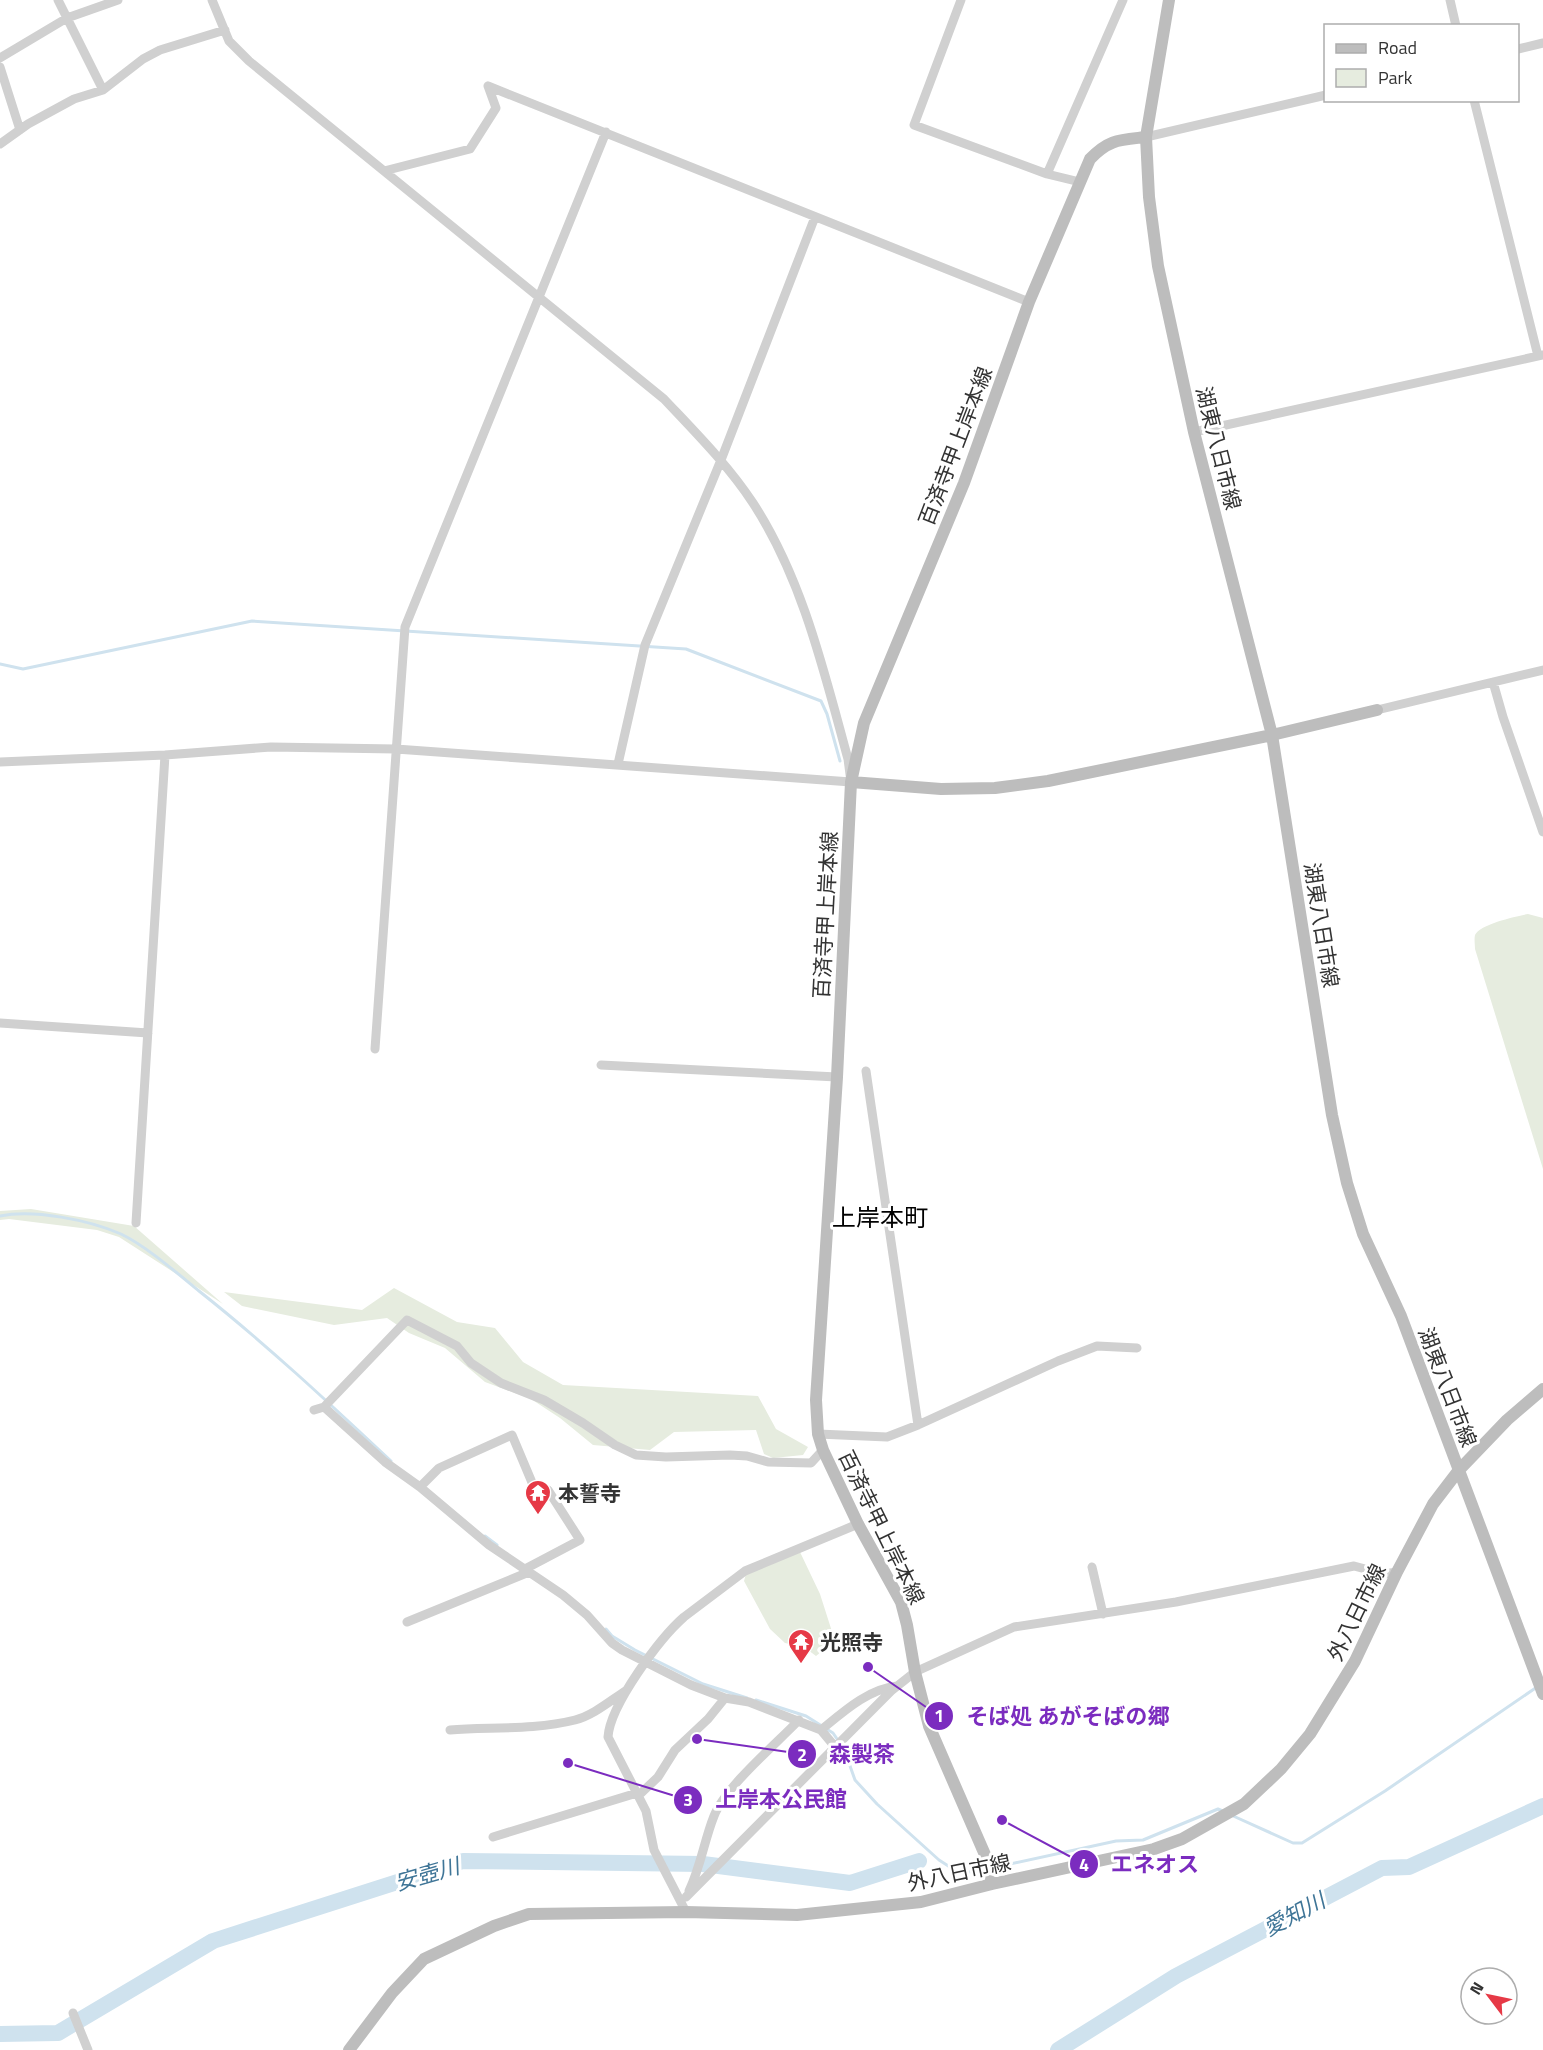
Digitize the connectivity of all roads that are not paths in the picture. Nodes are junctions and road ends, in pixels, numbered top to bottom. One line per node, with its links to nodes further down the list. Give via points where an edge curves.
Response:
1 (58, 0): 8 (street)
2 (118, 0): 8 (street)
3 (212, 0): 10 (street)
4 (961, 0): 23 (street, via 914,125)
5 (1123, 0): 23 (street)
6 (1169, 0): 20 (main road)
7 (1450, 0): 9 (street)
8 (67, 18): 13 (street); 15 (street)
9 (1456, 24)
10 (225, 30): 15 (street, via 160,50); 22 (street, via 229,41 249,61)
11 (1543, 43): 12 (street)
12 (1519, 49)
13 (0, 58)
14 (0, 67): 18 (street)
15 (103, 90): 18 (street, via 74,99)
16 (1324, 95): 20 (street)
17 (1475, 102): 28 (street)
18 (20, 130): 21 (street)
19 (606, 132): 22 (street, via 488,86 496,108 470,149); 25 (street); 26 (street)
20 (1146, 137): 24 (main road, 百済寺甲上岸本線, via 1113,141 1100,148 1090,159); 29 (main road, 湖東八日市線, via 1158,266)
21 (0, 144)
22 (384, 171): 26 (street)
23 (1047, 174): 24 (street)
24 (1080, 182): 27 (main road, 百済寺甲上岸本線)
25 (815, 218): 27 (street); 30 (street)
26 (541, 297): 30 (street, via 664,399); 35 (street, via 405,627)
27 (1029, 302): 39 (main road, 百済寺甲上岸本線, via 964,483 864,723)
28 (1540, 356): 29 (street)
29 (1194, 432): 34 (main road, 湖東八日市線)
30 (721, 460): 38 (street, via 645,645); 39 (street, via 754,504 807,614)
31 (1543, 670): 32 (street)
32 (1494, 682): 33 (street); 40 (street)
33 (1377, 710): 34 (main road)
34 (1272, 735): 39 (main road, via 995,788 941,789); 53 (main road, 湖東八日市線, via 1332,1115 1347,1183 1363,1234 1401,1316)
35 (396, 749): 36 (street, via 271,747); 38 (street); 43 (street)
36 (165, 754): 37 (street); 42 (street)
37 (0, 762)
38 (618, 764): 39 (street)
39 (851, 782): 46 (main road, 百済寺甲上岸本線)
40 (1543, 832)
41 (0, 1023): 42 (street)
42 (148, 1033): 47 (street)
43 (375, 1049)
44 (602, 1065): 46 (street)
45 (866, 1071): 50 (street)
46 (837, 1077): 51 (main road, 百済寺甲上岸本線, via 816,1400)
47 (136, 1223)
48 (1137, 1348): 50 (street, via 1097,1346)
49 (1543, 1389): 53 (main road, 外八日市線)
50 (918, 1425): 51 (street, via 887,1437)
51 (819, 1434): 52 (main road, 百済寺甲上岸本線)
52 (823, 1450): 54 (street, via 811,1463 768,1462 730,1455 636,1455 544,1400 501,1383 471,1363 457,1346 407,1320 319,1409); 55 (main road, 百済寺甲上岸本線)
53 (1459, 1470): 58 (main road, 外八日市線, via 1433,1504); 65 (main road, 湖東八日市線)
54 (420, 1487): 57 (street, via 489,1545); 57 (street, via 439,1468 512,1435 536,1492 548,1490 580,1540)
55 (858, 1524): 61 (street, via 745,1570 675,1624); 62 (main road, 百済寺甲上岸本線, via 901,1602)
56 (1092, 1567): 59 (street)
57 (527, 1571): 60 (street); 61 (street, via 579,1608 612,1643)
58 (1397, 1572): 59 (street, via 1384,1574 1354,1566); 73 (main road, 外八日市線, via 1355,1661 1310,1734 1244,1804 1182,1839 1154,1849)
59 (1102, 1614): 62 (street, via 1014,1627)
60 (408, 1622)
61 (646, 1662): 64 (street); 66 (street)
62 (915, 1672): 63 (street); 73 (main road, 百済寺甲上岸本線, via 929,1726 986,1857)
63 (897, 1686): 69 (street, via 883,1687); 70 (street)
64 (629, 1689): 68 (street, via 577,1720); 71 (street, via 615,1711 608,1737)
65 (1543, 1694)
66 (724, 1698): 67 (street, via 749,1702); 71 (street, via 675,1750 658,1778)
67 (799, 1720): 69 (street); 74 (street, via 725,1795)
68 (450, 1730)
69 (821, 1730): 70 (street)
70 (836, 1748): 74 (street)
71 (638, 1795): 72 (street); 75 (street, via 646,1811 654,1850)
72 (493, 1837)
73 (991, 1878): 75 (main road, 外八日市線, via 921,1902 797,1915)
74 (686, 1897): 75 (street)
75 (686, 1912): 78 (main road, 外八日市線, via 529,1914 494,1926 424,1959 392,1993)
76 (73, 2013): 77 (street)
77 (88, 2050)
78 (349, 2050)

